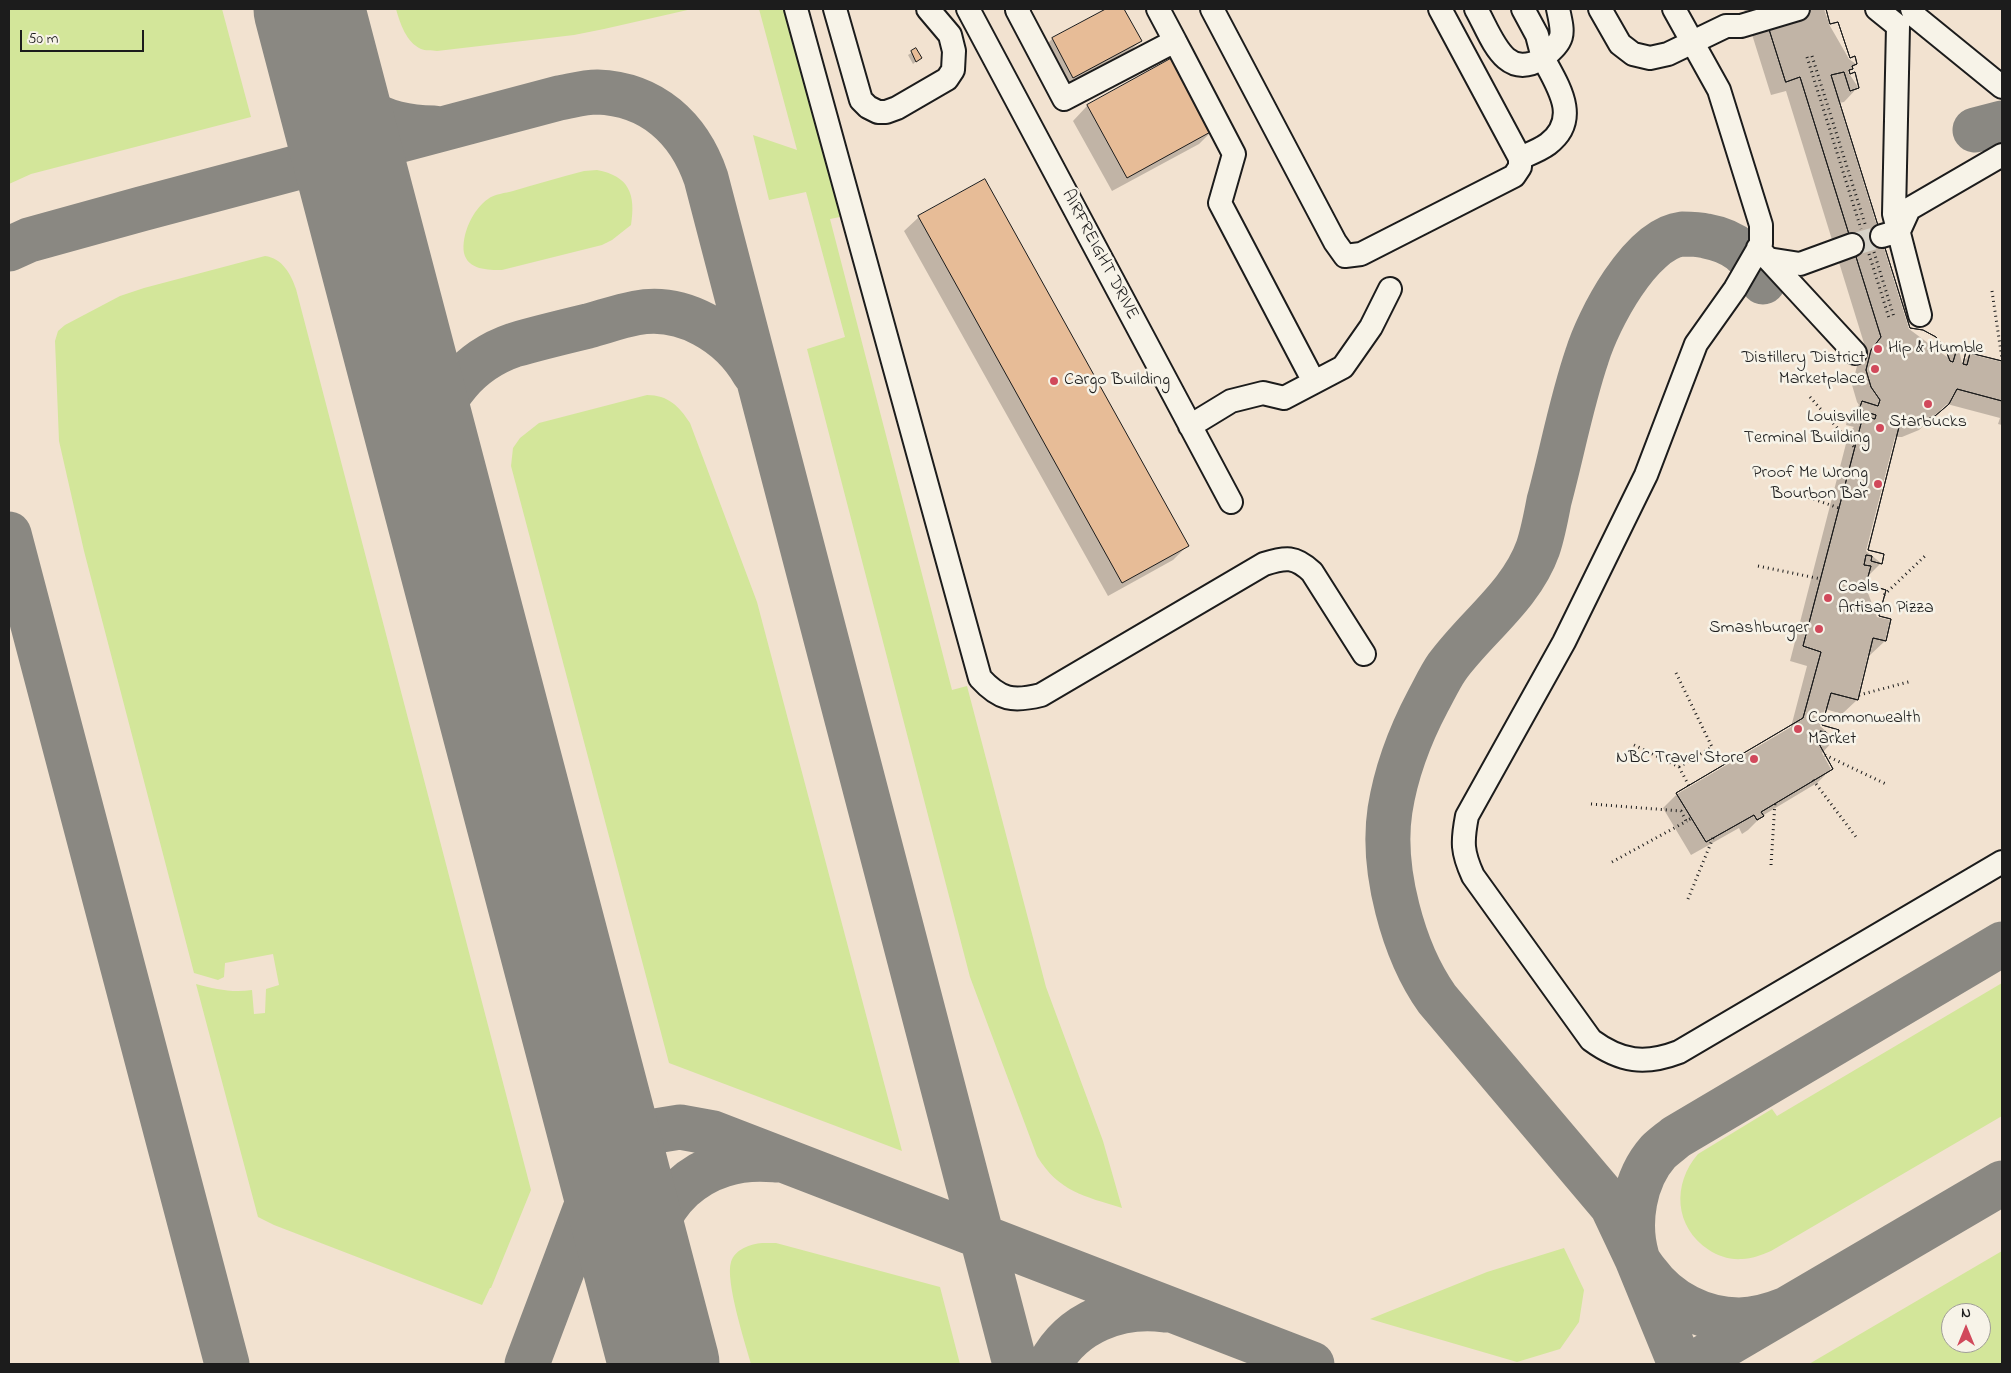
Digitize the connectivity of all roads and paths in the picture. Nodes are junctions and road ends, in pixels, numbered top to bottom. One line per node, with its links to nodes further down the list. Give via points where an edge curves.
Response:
1 (796, 9): 47 (street, via 980,678 991,690 1004,697 1022,700 1041,695 1264,564 1290,559 1302,563 1312,572)
2 (835, 9): 3 (street, via 861,100 878,112 897,108 947,79 953,70 954,51 950,36)
3 (928, 9)
4 (1019, 9): 19 (street, via 1064,99)
5 (1158, 9): 19 (street)
6 (1212, 9): 26 (street, via 1335,242 1346,256 1361,254 1514,176 1520,167)
7 (1440, 9): 26 (street)
8 (1476, 9): 23 (street, via 1504,57 1516,65 1531,65)
9 (1523, 9): 23 (street, via 1537,35)
10 (1558, 9): 23 (street, via 1563,30 1559,44)
11 (1602, 9): 20 (street, via 1620,44 1633,54 1650,58)
12 (1674, 9): 20 (street)
13 (1745, 9): 18 (street, via 1732,16)
14 (1798, 9): 18 (street, via 1741,26)
15 (1912, 9): 17 (street); 24 (street, via 1916,17)
16 (976, 12): 38 (street, AIRFREIGHT DRIVE)
17 (1885, 15): 27 (street, via 1898,26 1894,214)
18 (1726, 26): 20 (street)
19 (1175, 41): 36 (street, via 1234,154 1220,203)
20 (1694, 42): 28 (street, via 1720,90 1761,225)
21 (1812, 56): 27 (path)
22 (1807, 57): 27 (path)
23 (1543, 58): 26 (street, via 1563,96 1565,112 1559,134 1547,146)
24 (2002, 87)
25 (2002, 155): 27 (street, via 1909,209)
26 (1520, 158)
27 (1872, 241): 28 (street, via 1800,264); 31 (street); 32 (path); 33 (path)
28 (1763, 254): 34 (street); 62 (street, via 1696,344 1646,475 1564,642 1467,816 1463,848 1468,864 1473,876 1591,1040 1616,1054 1659,1060 1679,1052)
29 (1390, 290): 36 (street, via 1371,327 1343,367)
30 (1992, 291): 35 (path)
31 (1920, 315)
32 (1894, 317)
33 (1889, 318)
34 (1855, 353)
35 (2002, 358)
36 (1314, 382): 38 (street, via 1284,398 1263,393 1231,401)
37 (1810, 397): 39 (path)
38 (1190, 426): 41 (street, AIRFREIGHT DRIVE)
39 (1855, 448)
40 (1790, 491): 42 (path)
41 (1230, 502)
42 (1839, 508)
43 (1926, 555): 46 (path)
44 (1758, 566): 45 (path)
45 (1821, 578)
46 (1884, 595)
47 (1364, 654)
48 (1676, 673): 53 (path, via 1712,747)
49 (1912, 681): 50 (path)
50 (1859, 695)
51 (1634, 745): 53 (path)
52 (1825, 755): 55 (path)
53 (1679, 767): 56 (path)
54 (1813, 780): 59 (path)
55 (1888, 785)
56 (1688, 786)
57 (1775, 802): 63 (path)
58 (1591, 804): 61 (path, via 1681,811 1686,821 1692,818)
59 (1856, 837)
60 (1713, 838): 64 (path)
61 (1612, 862)
62 (2002, 862)
63 (1771, 865)
64 (1688, 899)

